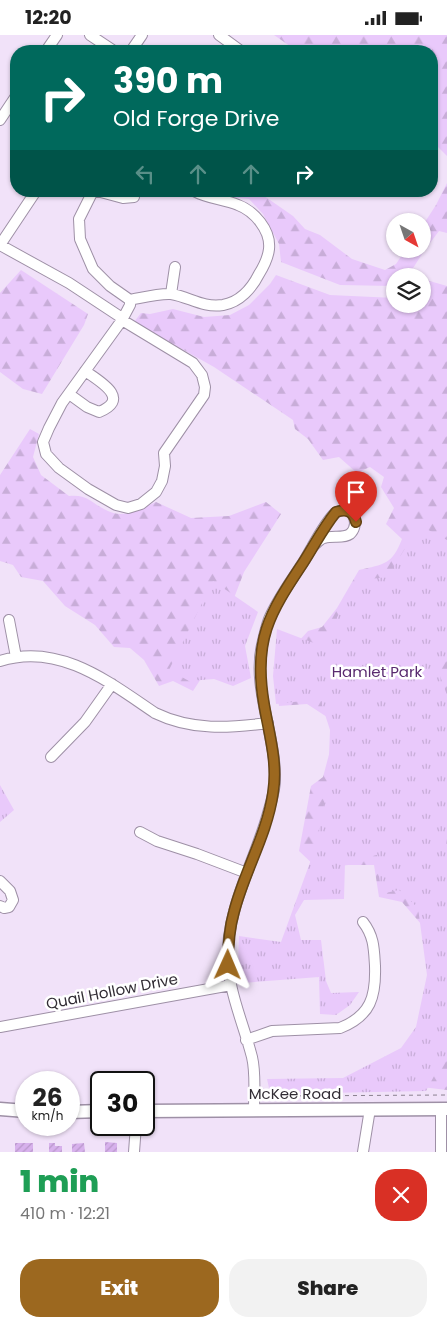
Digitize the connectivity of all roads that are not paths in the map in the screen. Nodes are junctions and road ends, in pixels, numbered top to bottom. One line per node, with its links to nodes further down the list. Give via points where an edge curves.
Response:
1 (90, 35): 3 (street)
2 (220, 35): 4 (street)
3 (105, 45)
4 (233, 45)
5 (10, 105): 6 (street)
6 (0, 120)
7 (32, 197): 12 (street)
8 (90, 197): 15 (street, via 79,219 80,239 93,269)
9 (119, 197): 10 (street)
10 (134, 197)
11 (209, 197): 14 (street, via 239,205 256,217 265,230 270,247 267,260 243,296 226,304 210,307)
12 (0, 245): 16 (street, via 70,283)
13 (175, 267): 14 (street)
14 (171, 294): 15 (street)
15 (130, 300): 16 (street)
16 (122, 320): 17 (street); 18 (street, via 193,363 202,375 205,387 204,395 164,453 162,481 156,492 142,504 128,508 116,505 88,489 46,455 44,442)
17 (85, 371): 18 (street); 18 (street, via 107,385 113,394 108,409 99,412)
18 (69, 394)
19 (312, 547): 24 (street, via 269,619 262,646 260,663)
20 (9, 620): 21 (street)
21 (16, 657): 22 (street); 23 (street, via 60,659)
22 (0, 661)
23 (112, 684): 24 (street, via 156,713 179,722 209,727); 25 (street, via 85,722)
24 (268, 723): 27 (street, via 273,747 273,796)
25 (51, 757)
26 (140, 832): 27 (street)
27 (248, 873): 31 (street, via 230,931)
28 (0, 881): 29 (street, via 10,891 13,900 9,907)
29 (0, 906)
30 (363, 922): 33 (street, via 374,943 375,984 374,995 365,1012 340,1028 272,1031)
31 (230, 985): 32 (street, Quail Hollow Drive); 33 (street)
32 (0, 1027)
33 (246, 1040): 38 (street, via 254,1069)
34 (0, 1109): 37 (main road)
35 (370, 1109): 36 (main road, McKee Road); 38 (main road, McKee Road); 43 (street)
36 (444, 1109): 41 (street)
37 (15, 1110)
38 (254, 1110): 39 (main road, McKee Road)
39 (155, 1111)
40 (135, 1136): 42 (street)
41 (443, 1147)
42 (134, 1152)
43 (363, 1152)

